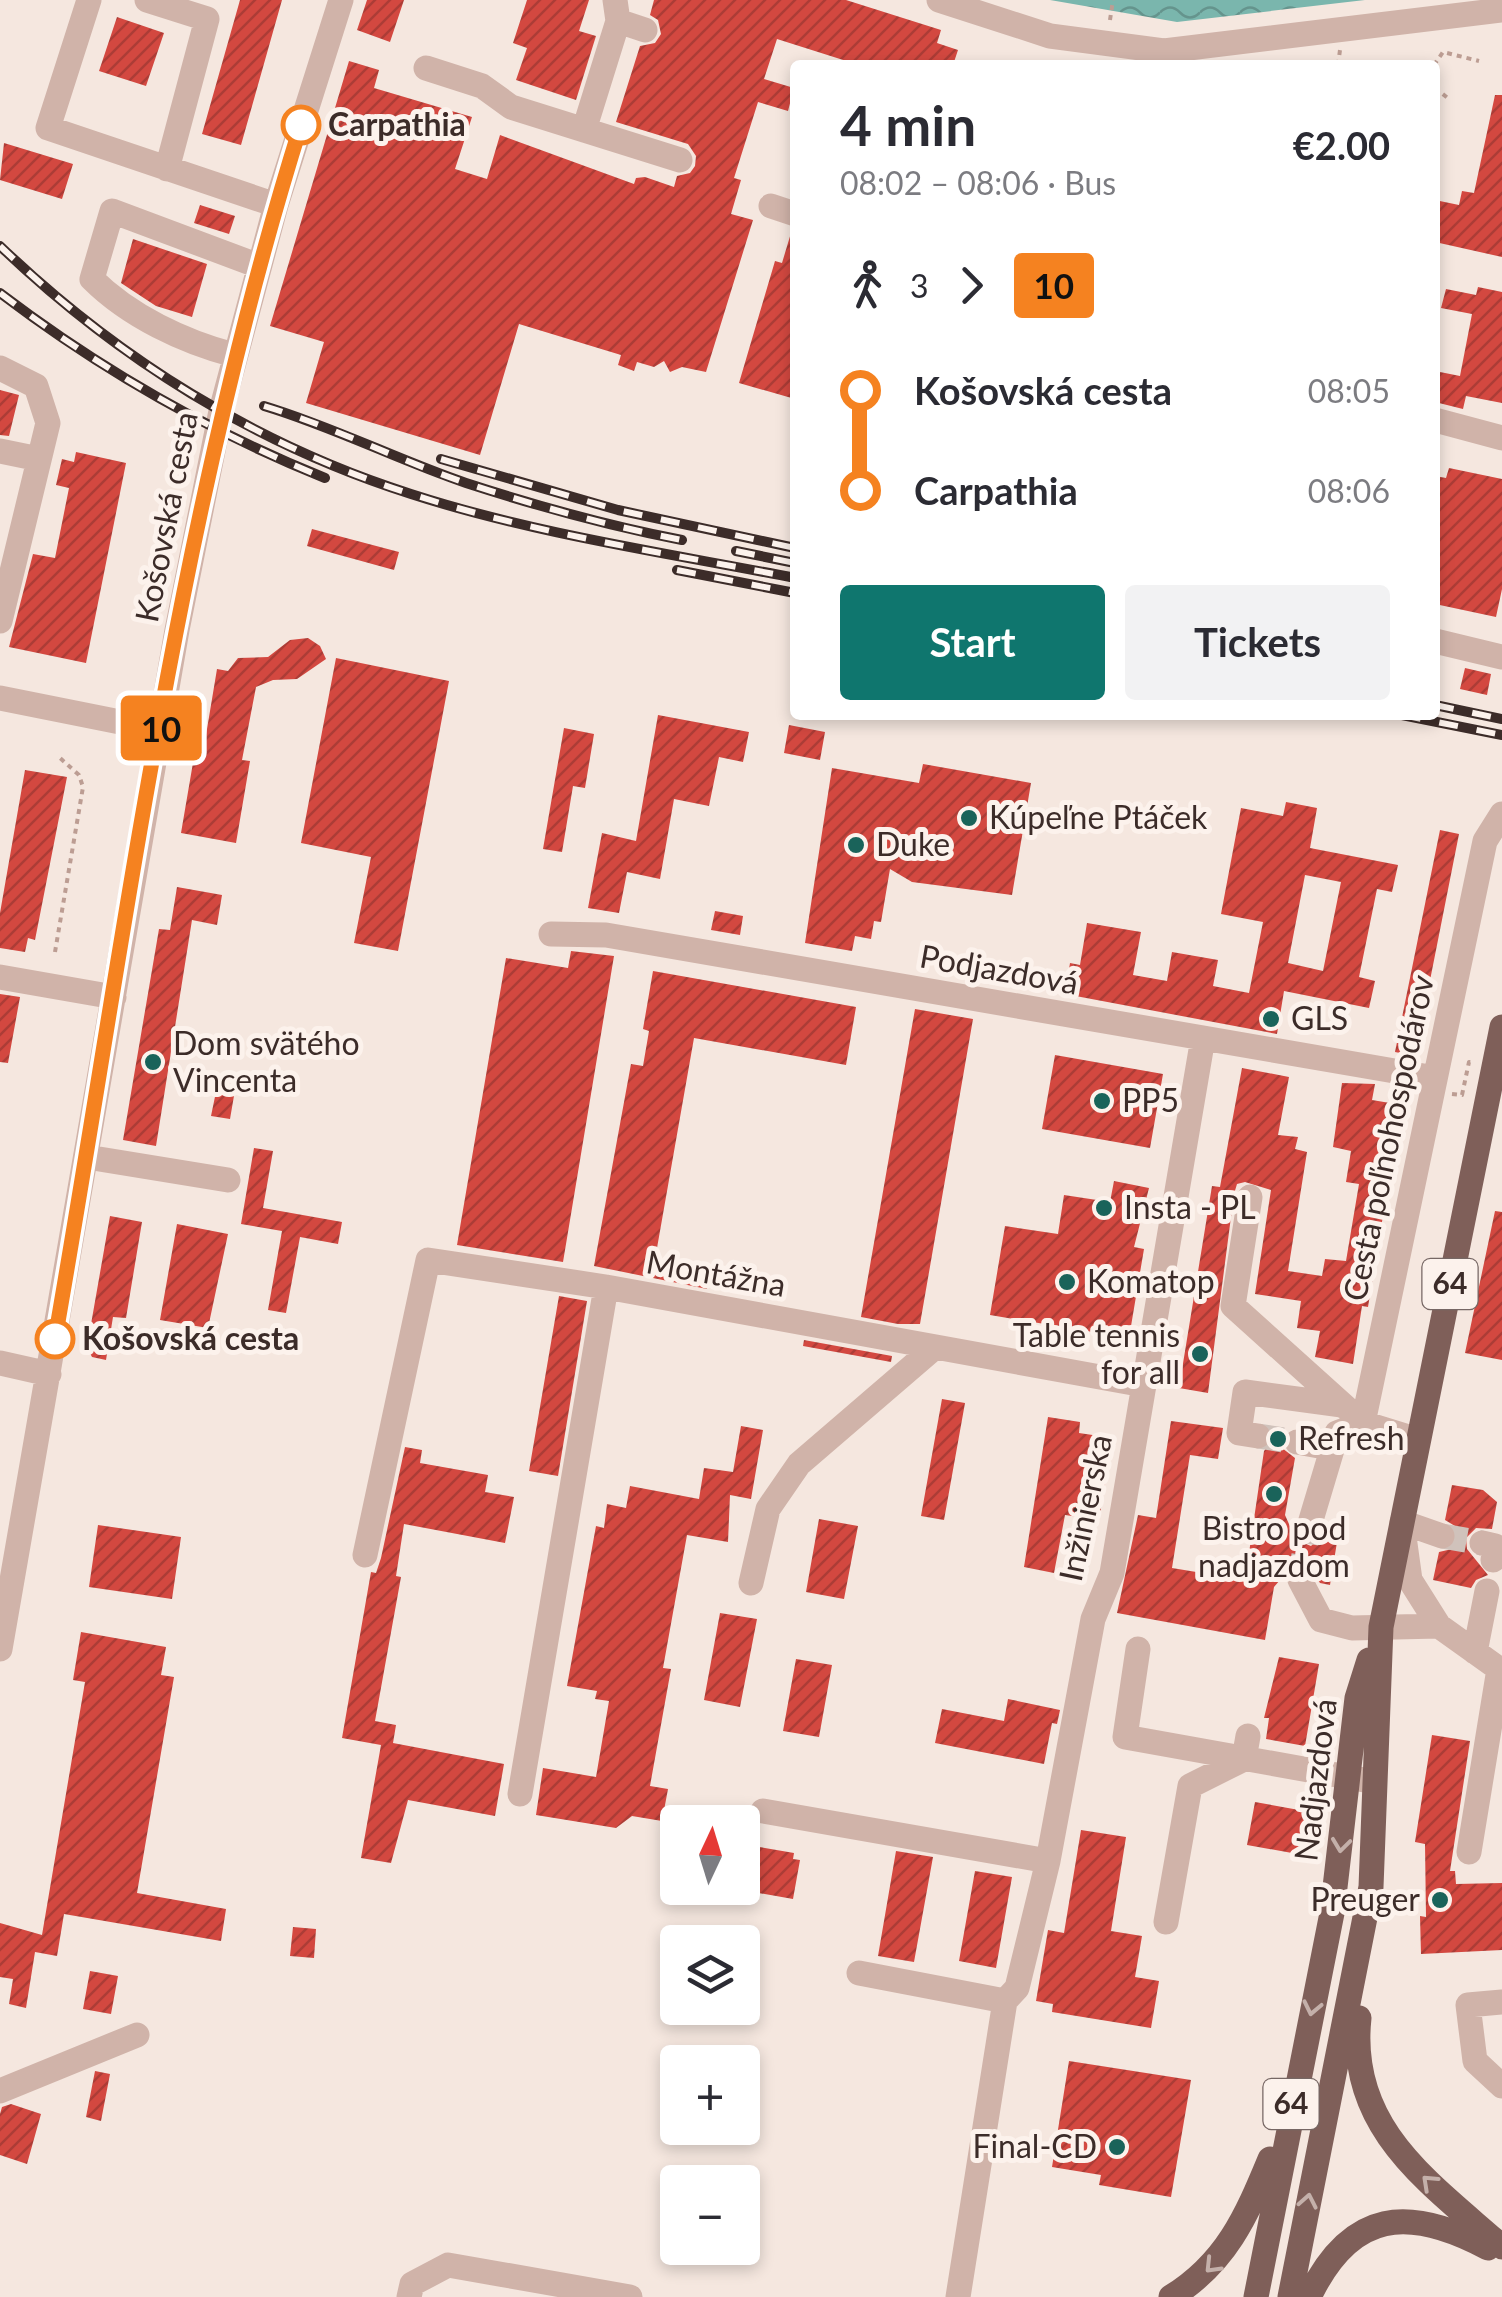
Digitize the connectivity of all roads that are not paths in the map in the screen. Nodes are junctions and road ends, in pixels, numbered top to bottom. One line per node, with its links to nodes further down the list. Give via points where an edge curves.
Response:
1 (89, 0): 12 (street, via 48,128)
2 (147, 0): 12 (street, via 206,19)
3 (340, 0): 13 (street, Košovská cesta)
4 (939, 0): 8 (street)
5 (616, 10): 7 (street); 10 (street)
6 (1494, 16): 8 (street, via 1196,50)
7 (645, 30)
8 (1084, 54)
9 (426, 68): 10 (street, via 482,86 511,107)
10 (584, 130): 11 (street)
11 (680, 160)
12 (167, 168): 13 (street)
13 (276, 205): 14 (street, Košovská cesta)
14 (259, 266): 15 (street, Košovská cesta); 15 (street, via 112,211 92,279 114,302 204,348)
15 (234, 355): 25 (street, Košovská cesta)
16 (0, 368): 20 (street, via 36,386 48,423)
17 (1440, 421): 18 (street)
18 (1502, 438)
19 (0, 452): 20 (street)
20 (39, 459): 21 (street)
21 (0, 621)
22 (1440, 642): 23 (street)
23 (1502, 656)
24 (0, 698): 25 (street)
25 (160, 730): 29 (street, Košovská cesta)
26 (1502, 814): 32 (street, Cesta poľnohospodárov, via 1485,841)
27 (551, 934): 31 (street, Podjazdová, via 606,936)
28 (0, 977): 29 (street)
29 (114, 998): 33 (street, Košovská cesta)
30 (1502, 1026): 44 (main road, Nadjazdová / 64)
31 (1203, 1038): 32 (street, Podjazdová); 40 (street, Inžinierska)
32 (1434, 1078): 42 (street, Cesta poľnohospodárov)
33 (87, 1157): 34 (street); 39 (street, Košovská cesta)
34 (228, 1180)
35 (1250, 1197): 41 (street, via 1234,1306)
36 (606, 1288): 37 (street, Montážna); 50 (street, via 428,1260); 62 (street, Montážna)
37 (934, 1347): 40 (street, Montážna); 52 (street, via 798,1464 768,1509)
38 (0, 1363): 39 (street)
39 (48, 1374): 56 (street, Košovská cesta)
40 (1144, 1384): 65 (street, Inžinierska, via 1112,1573 1093,1619)
41 (1342, 1405): 42 (street); 43 (street, via 1245,1392)
42 (1363, 1423): 44 (street); 46 (street, via 1337,1433)
43 (1248, 1434)
44 (1418, 1440): 47 (main road, Nadjazdová / 64)
45 (1297, 1442): 46 (street)
46 (1330, 1448): 48 (street)
47 (1402, 1522): 49 (street); 54 (street, via 1410,1580); 55 (main road, Nadjazdová / 64)
48 (1308, 1530)
49 (1442, 1536)
50 (365, 1555)
51 (1300, 1580): 55 (street, via 1321,1620)
52 (751, 1583)
53 (1486, 1591): 58 (street)
54 (1439, 1626): 55 (street); 58 (street)
55 (1380, 1627): 61 (main road, Nadjazdová / 64, via 1357,1698)
56 (0, 1649)
57 (1138, 1649): 60 (street, via 1124,1737)
58 (1475, 1652): 59 (street)
59 (1501, 1670): 64 (street)
60 (1246, 1747): 61 (street); 66 (street, via 1190,1786)
61 (1362, 1780): 67 (main road, Nadjazdová / 64, via 1371,1887); 74 (main road, Nadjazdová / 64, one-way to 74)
62 (520, 1794)
63 (763, 1811): 65 (street)
64 (1469, 1852)
65 (1048, 1861): 69 (street, Inžinierska)
66 (1166, 1922)
67 (1362, 1948): 75 (main road, one-way to 67, via 1419,2174 1376,2119 1359,2064); 82 (main road, Nadjazdová / 64, one-way to 67)
68 (860, 1974): 69 (street)
69 (1011, 1994): 79 (street, Inžinierska)
70 (1502, 2002): 72 (street, via 1468,2005 1474,2061)
71 (136, 2035): 73 (street)
72 (1502, 2086)
73 (0, 2091)
74 (1288, 2118): 80 (main road, one-way to 80, via 1232,2242 1197,2281); 81 (main road, Nadjazdová / 64)
75 (1502, 2248)
76 (1502, 2256): 83 (main road, via 1437,2224 1395,2220 1351,2240)
77 (409, 2297): 78 (street, via 412,2284 448,2265)
78 (630, 2297)
79 (958, 2297)
80 (1170, 2297)
81 (1256, 2297)
82 (1290, 2297)
83 (1308, 2297)

